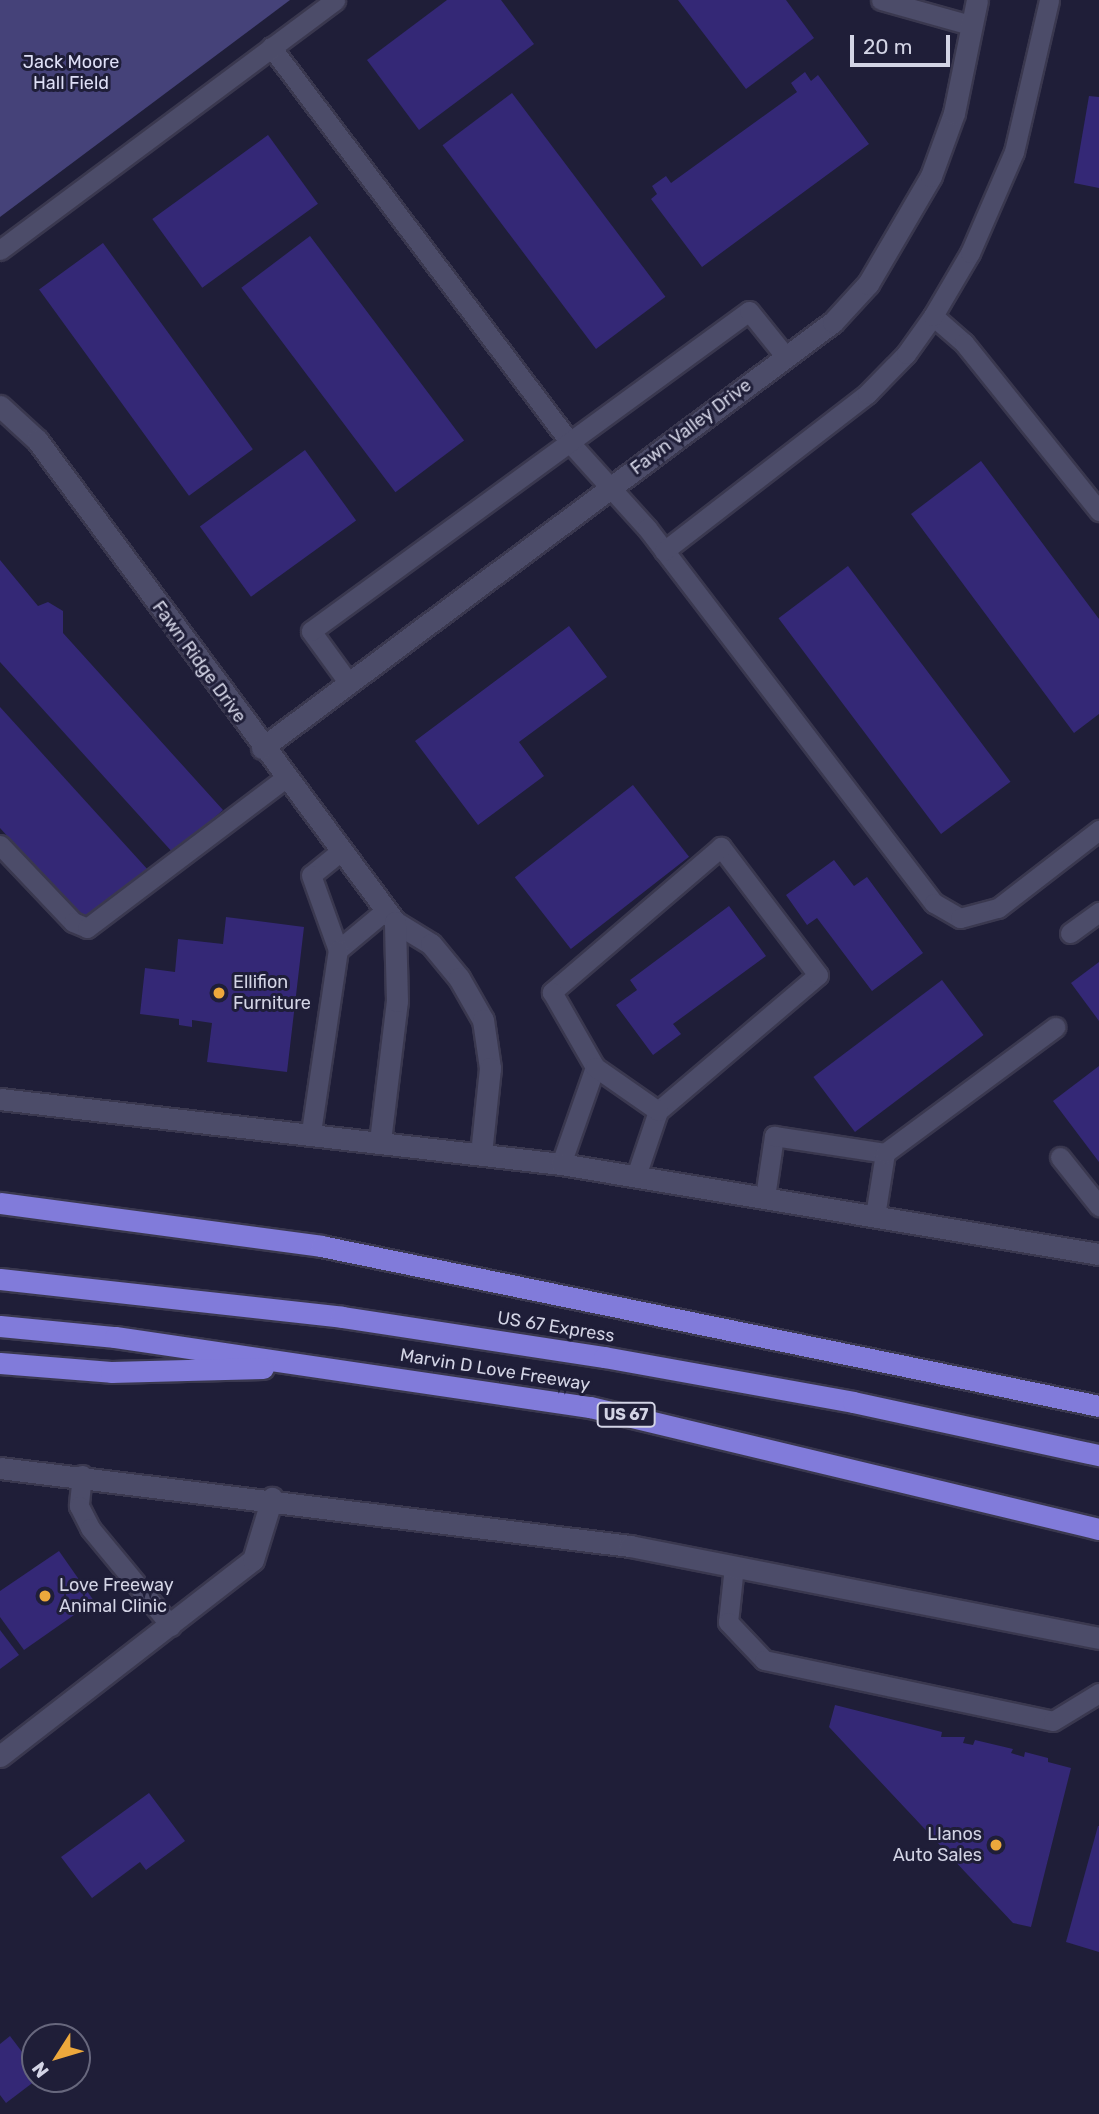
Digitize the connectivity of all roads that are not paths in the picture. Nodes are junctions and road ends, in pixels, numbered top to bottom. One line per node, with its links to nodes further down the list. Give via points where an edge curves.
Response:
1 (335, 0): 6 (lane)
2 (881, 0): 5 (lane)
3 (977, 0): 5 (street, Fawn Valley Drive)
4 (1049, 0): 8 (lane, via 1014,152 970,253)
5 (970, 25): 9 (street, Fawn Valley Drive, via 954,113 931,176 903,228 868,285 833,322)
6 (271, 47): 7 (lane); 11 (lane)
7 (0, 250)
8 (933, 316): 13 (lane, via 964,343); 14 (lane, via 906,354 867,394)
9 (786, 357): 11 (lane, via 749,311); 12 (street, Fawn Valley Drive)
10 (0, 406): 16 (street, Fawn Ridge Drive, via 37,440)
11 (571, 444): 12 (lane); 15 (lane, via 311,631)
12 (608, 489): 14 (lane); 15 (street, Fawn Valley Drive)
13 (1099, 511)
14 (664, 551): 18 (lane, via 934,903 960,918 999,908)
15 (348, 682): 16 (street, Fawn Valley Drive)
16 (262, 748): 17 (street, Fawn Ridge Drive)
17 (285, 778): 19 (lane, via 87,928 72,922); 20 (street, Fawn Ridge Drive)
18 (1099, 830)
19 (0, 845)
20 (341, 851): 22 (street, Fawn Ridge Drive); 24 (lane, via 311,875)
21 (1099, 912): 23 (lane)
22 (390, 916): 24 (lane); 30 (street, via 397,1002); 32 (street, Fawn Ridge Drive, via 431,944 459,978 483,1020 490,1068)
23 (1070, 933)
24 (338, 950): 29 (lane)
25 (1055, 1027): 31 (lane)
26 (595, 1068): 28 (lane); 28 (lane, via 552,992 721,848 818,975); 34 (lane)
27 (0, 1099): 29 (street)
28 (658, 1111): 35 (lane)
29 (311, 1132): 30 (street)
30 (380, 1141): 32 (street)
31 (886, 1153): 36 (lane, via 774,1136); 39 (lane)
32 (481, 1154): 34 (street)
33 (1060, 1157): 38 (lane)
34 (561, 1164): 35 (street)
35 (636, 1176): 36 (street)
36 (765, 1198): 39 (street)
37 (0, 1203): 45 (highway, via 321,1246)
38 (1099, 1206)
39 (875, 1216): 40 (street)
40 (1099, 1254)
41 (0, 1279): 46 (highway, US 67 Express, via 342,1317 604,1357 853,1402)
42 (0, 1326): 44 (highway, Marvin D Love Freeway / US 67)
43 (0, 1363): 44 (highway, via 111,1372)
44 (325, 1366): 50 (highway, Marvin D Love Freeway / US 67, via 590,1407)
45 (1099, 1406)
46 (1099, 1455)
47 (0, 1468): 48 (street)
48 (82, 1475): 49 (street); 52 (lane, via 79,1506 90,1528)
49 (272, 1498): 51 (street, via 630,1546); 52 (street, via 253,1560)
50 (1099, 1529)
51 (734, 1566): 53 (street); 54 (lane, via 728,1622 764,1660 1053,1721)
52 (171, 1626): 55 (street)
53 (1099, 1638)
54 (1099, 1693)
55 (0, 1756)

